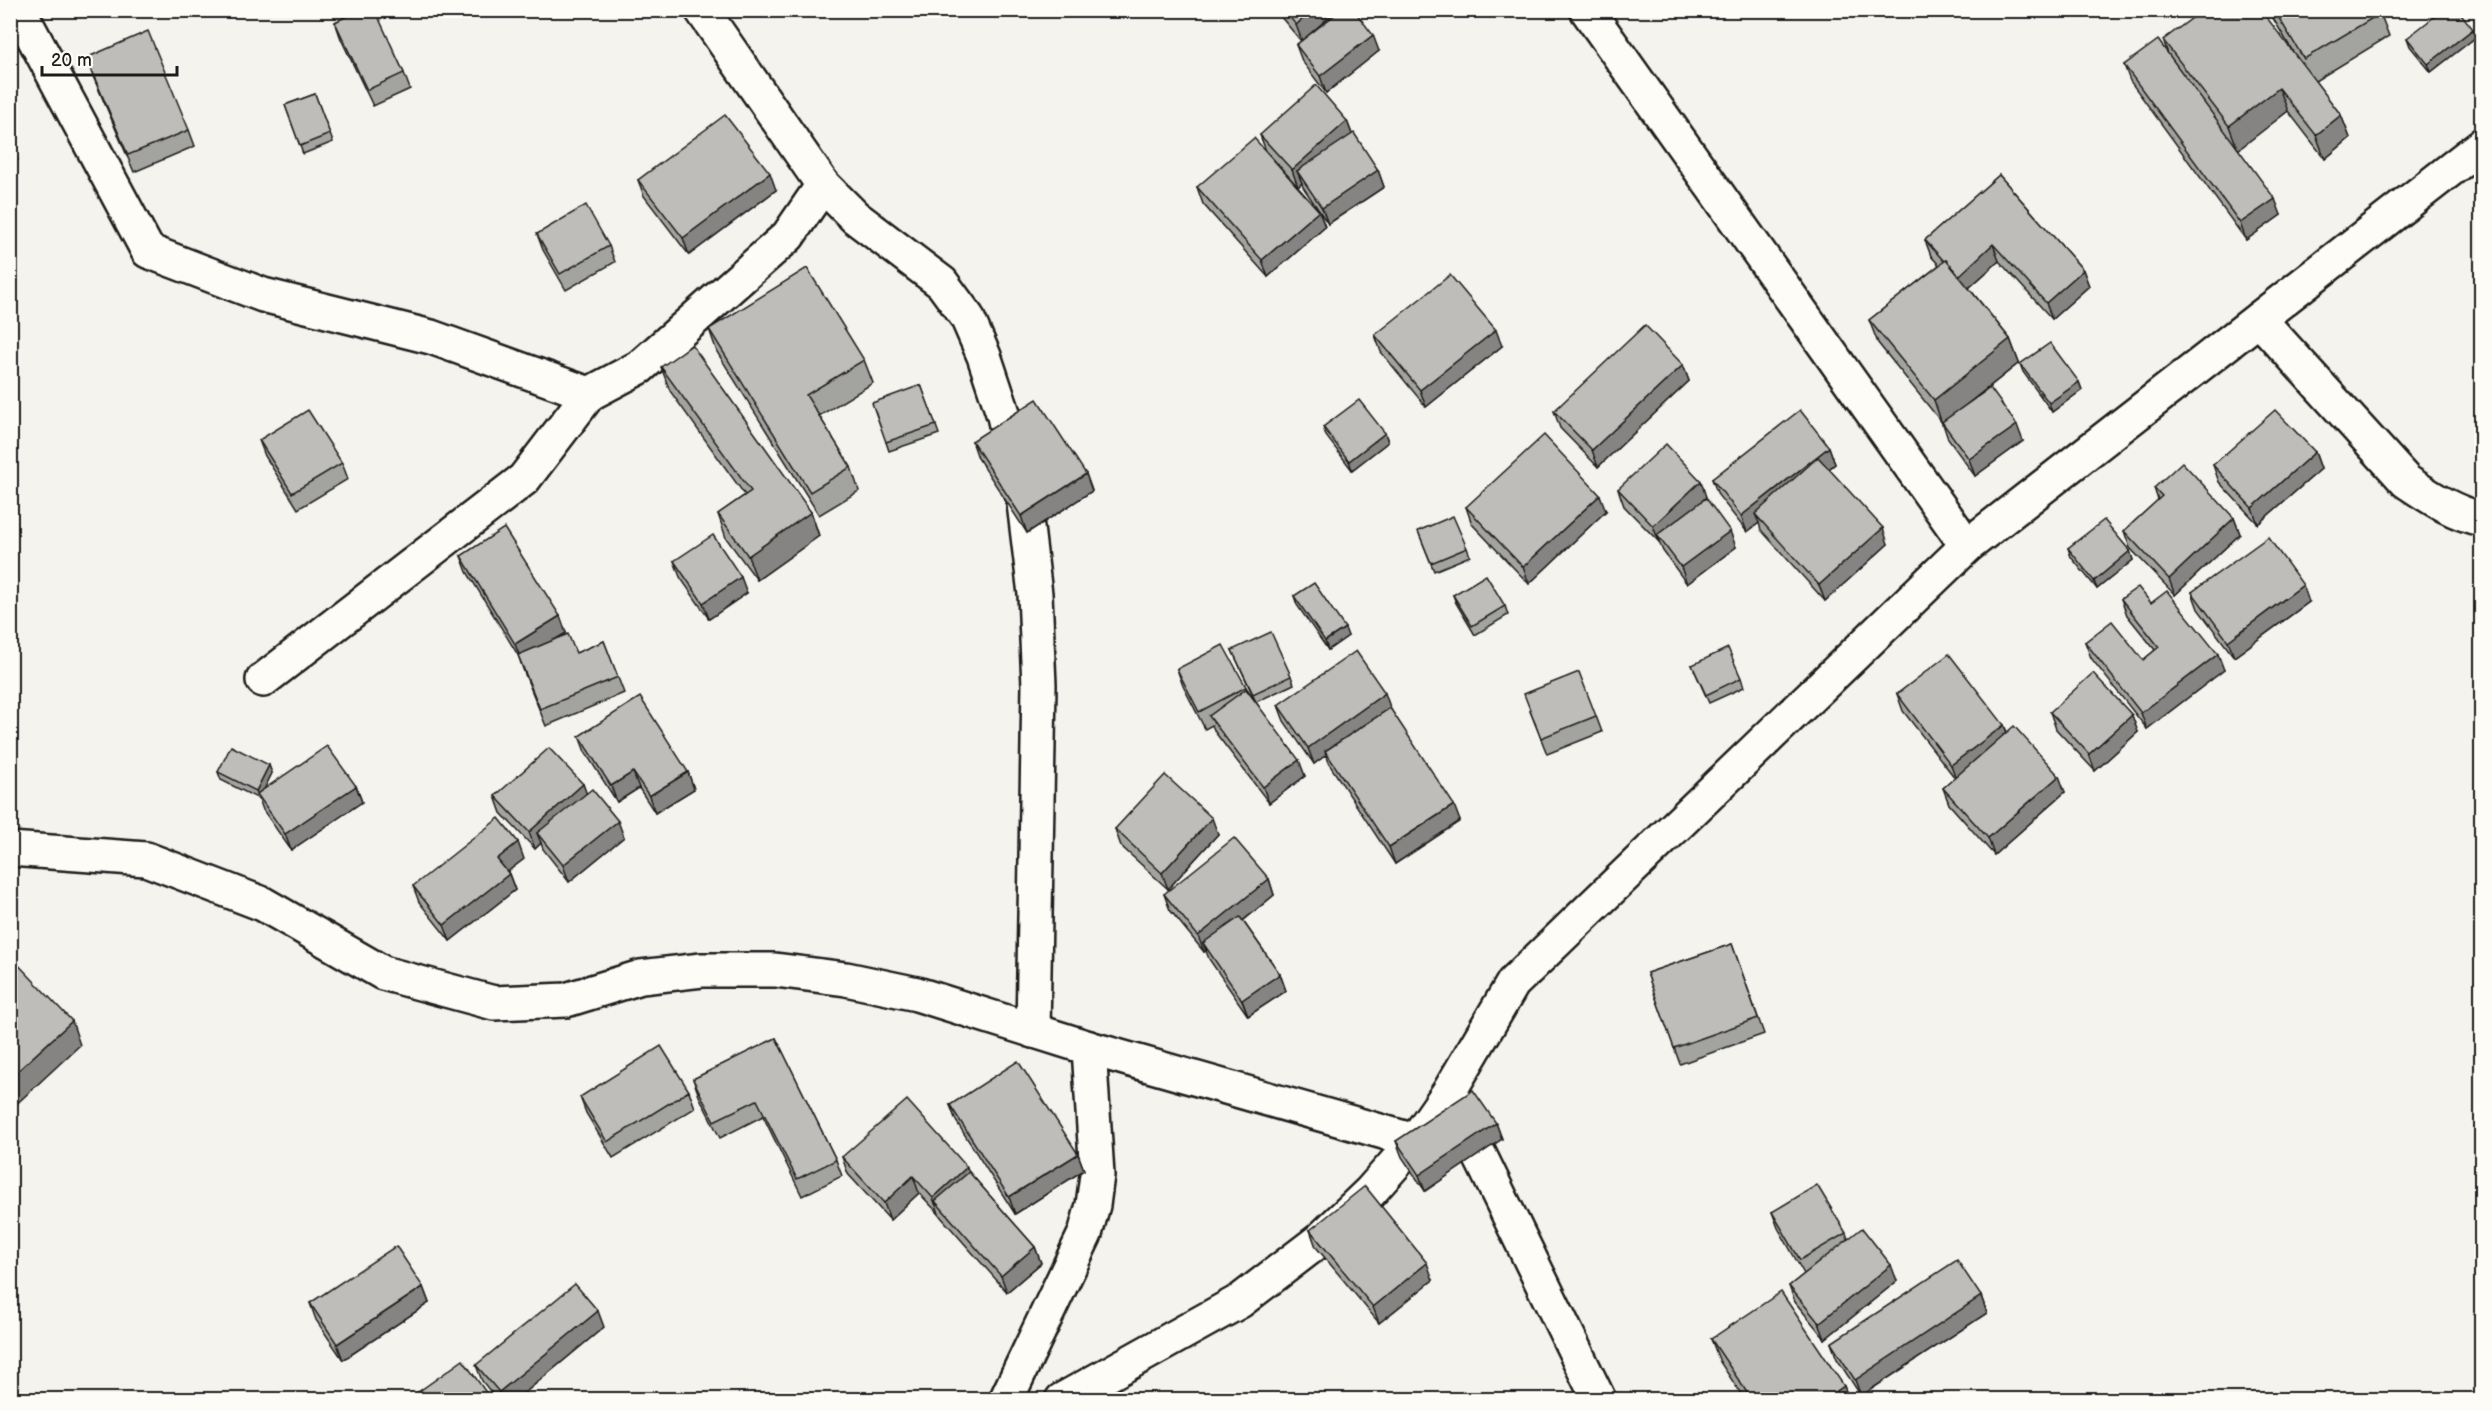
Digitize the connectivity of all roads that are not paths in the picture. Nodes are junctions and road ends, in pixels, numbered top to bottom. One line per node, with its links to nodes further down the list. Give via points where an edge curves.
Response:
1 (19, 10): 7 (street, via 148,251 263,295 431,338)
2 (702, 10): 5 (street)
3 (1587, 10): 9 (street)
4 (2481, 146): 6 (street)
5 (823, 185): 7 (street, via 788,236 640,367); 12 (street, via 855,217 942,283 968,317 1006,427 1024,503 1035,594 1039,685)
6 (2259, 320): 8 (street, via 2406,481 2433,500); 9 (street)
7 (589, 394): 10 (street, via 524,479)
8 (2481, 519)
9 (1967, 546): 14 (street, via 1513,983)
10 (263, 680)
11 (10, 849): 12 (street, via 146,858 263,904 383,973 494,1003 566,1000 641,977 702,970 775,970 917,994)
12 (1033, 1031): 13 (street)
13 (1089, 1048): 15 (street); 16 (street, via 1097,1175 1093,1205 1085,1234)
14 (1449, 1092): 15 (street); 18 (street)
15 (1415, 1141): 17 (street, via 1321,1239 1240,1302)
16 (1006, 1400)
17 (1062, 1400)
18 (1599, 1400)

